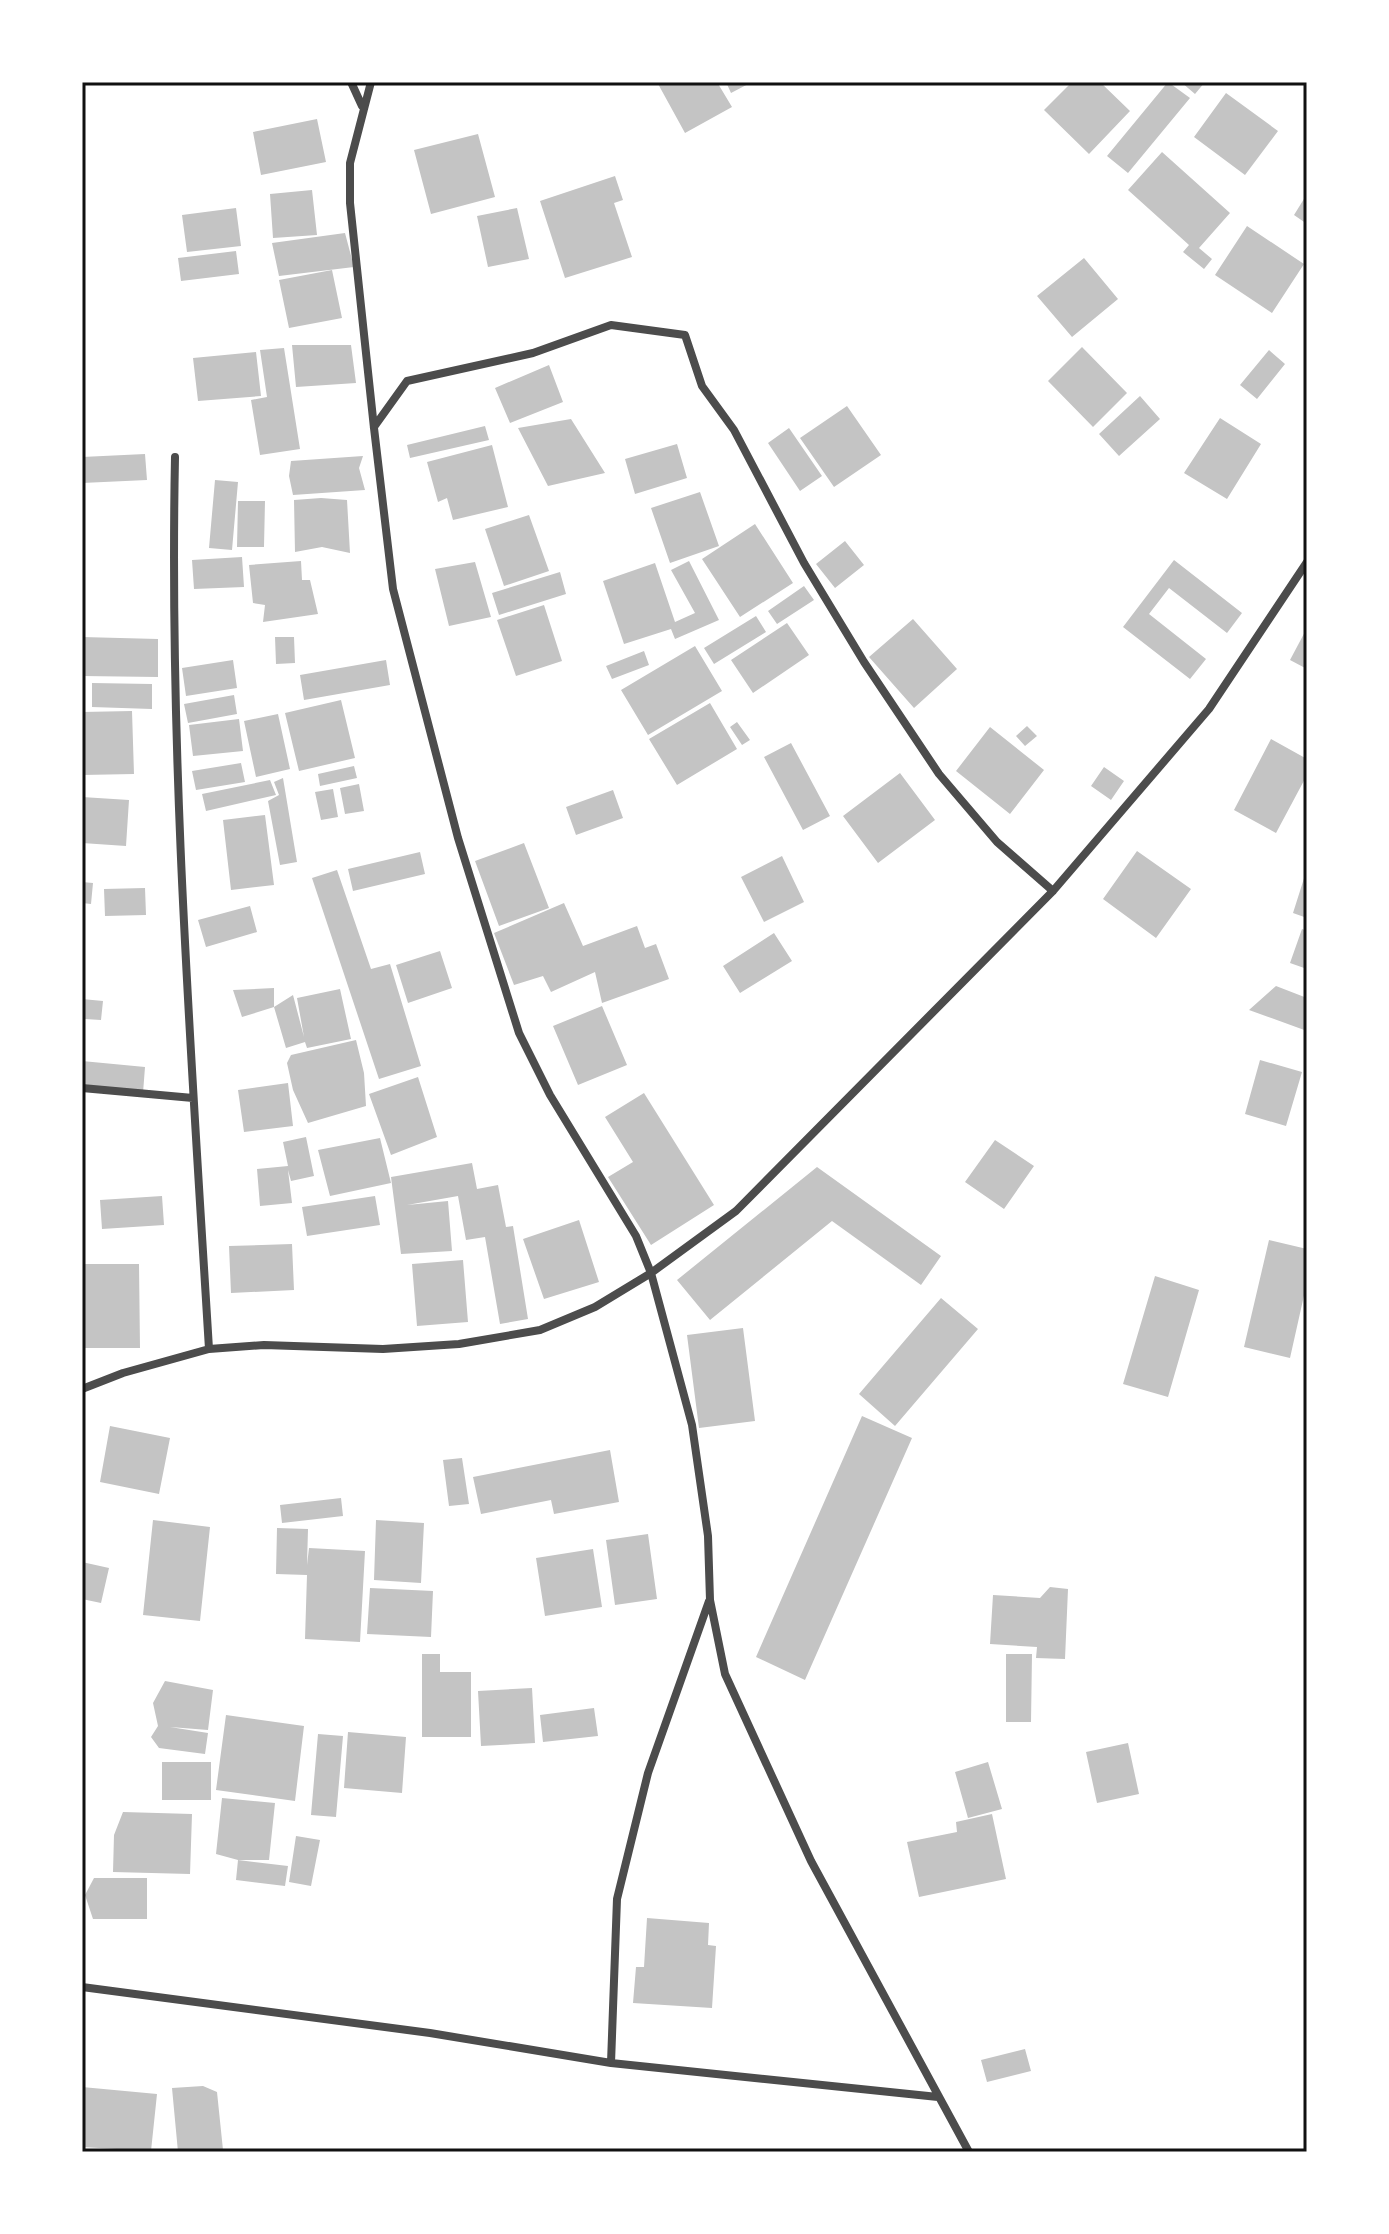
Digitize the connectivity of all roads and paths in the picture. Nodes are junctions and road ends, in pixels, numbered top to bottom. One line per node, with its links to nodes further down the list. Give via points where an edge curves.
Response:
1 (351, 82): 3 (street)
2 (371, 82): 3 (street)
3 (362, 106): 4 (street, via 350,163 350,203)
4 (374, 428): 7 (street, via 407,381 533,353 611,325 685,335 702,386 734,430 864,662 958,797 997,842); 10 (street, via 393,589 458,838 519,1033 550,1095 636,1236)
5 (175, 457): 9 (street, via 173,598)
6 (1307, 562): 7 (street, via 1209,709)
7 (1053, 891): 10 (street, via 736,1211)
8 (82, 1088): 9 (street)
9 (193, 1098): 11 (street)
10 (651, 1273): 11 (street, via 595,1307 540,1330 459,1344); 13 (street, via 692,1425 708,1536)
11 (209, 1349): 12 (street)
12 (82, 1389)
13 (710, 1600): 15 (street, via 648,1773 617,1899); 16 (street, via 725,1674 811,1861)
14 (82, 1987): 15 (street)
15 (611, 2063): 16 (street)
16 (938, 2097): 17 (street)
17 (969, 2152)

